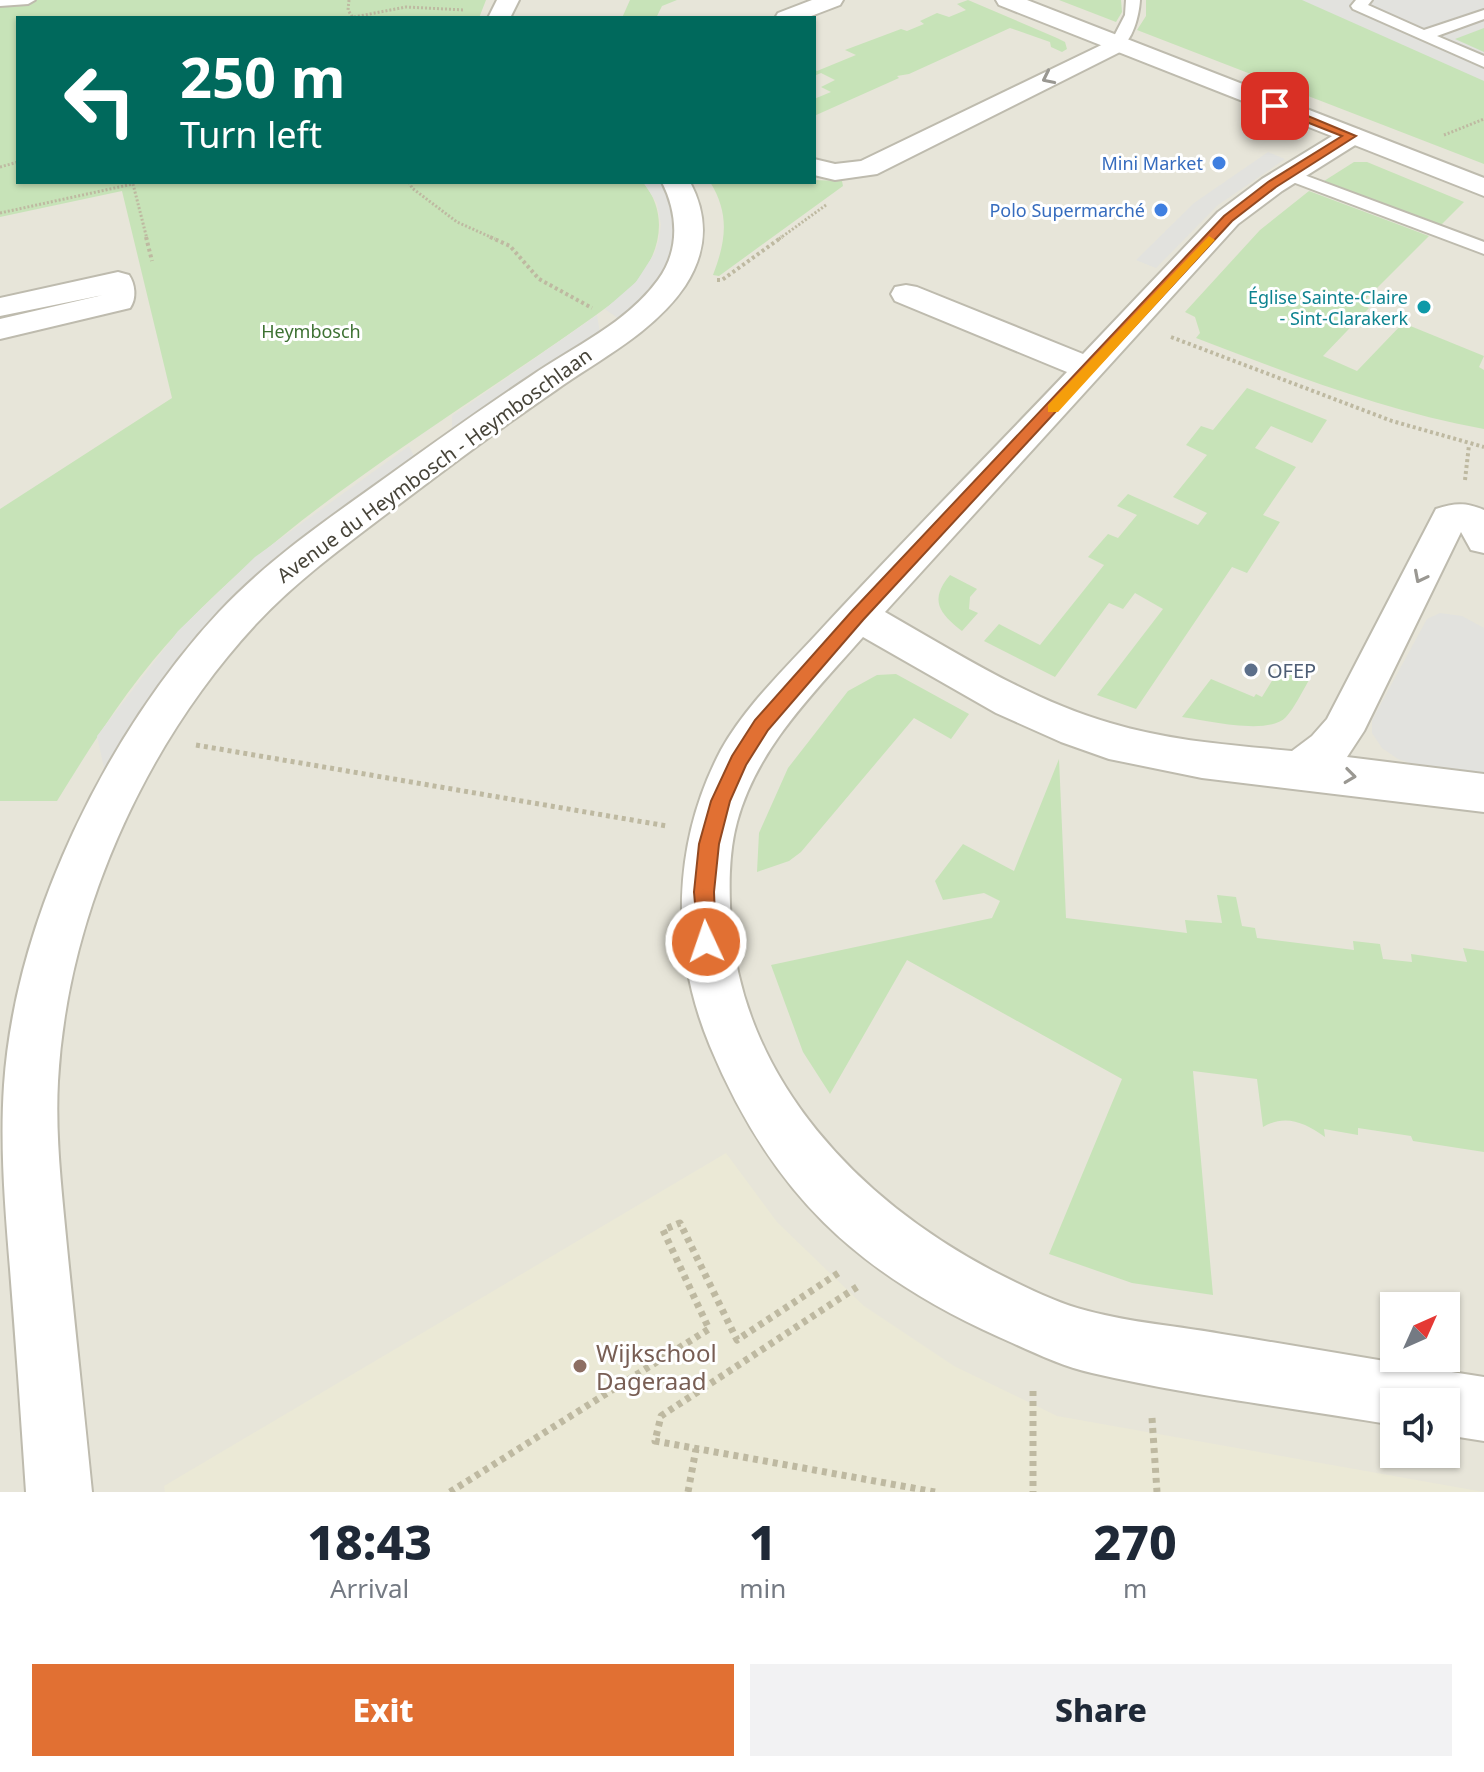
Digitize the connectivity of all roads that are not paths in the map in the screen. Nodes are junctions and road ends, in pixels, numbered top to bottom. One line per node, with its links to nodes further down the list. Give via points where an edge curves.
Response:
1 (28, 0): 6 (lane)
2 (832, 0): 8 (street)
3 (1007, 0): 10 (street)
4 (1133, 0): 10 (lane)
5 (1365, 0): 9 (lane, via 1358,6)
6 (0, 2)
7 (1484, 14): 9 (lane)
8 (791, 16)
9 (1424, 35): 11 (lane)
10 (1118, 44): 12 (street); 13 (street, one-way to 13, via 867,168 835,172)
11 (1484, 62)
12 (1351, 136): 14 (street); 16 (street)
13 (816, 167)
14 (1288, 174): 17 (lane); 21 (street, via 1228,218)
15 (677, 184): 29 (street, Avenue du Heymbosch - Heymboschlaan, via 692,225 685,258 668,289 267,588 195,669 118,792 66,918 44,995 31,1078 31,1171)
16 (1484, 188)
17 (1484, 248)
18 (906, 294): 21 (street)
19 (0, 307): 20 (street, via 118,281 119,301)
20 (0, 329)
21 (1090, 369): 23 (street)
22 (1484, 540): 24 (street, one-way to 24, via 1471,519 1449,518 1342,731 1318,759)
23 (858, 615): 24 (street, via 988,688 1109,741 1177,756); 26 (street, via 761,725 720,801 709,844 706,942 716,995 762,1102 800,1154 878,1233 976,1296 1088,1342)
24 (1296, 770): 25 (street, one-way to 25)
25 (1484, 793)
26 (1380, 1391)
27 (1460, 1405): 28 (street)
28 (1484, 1409)
29 (59, 1492)

